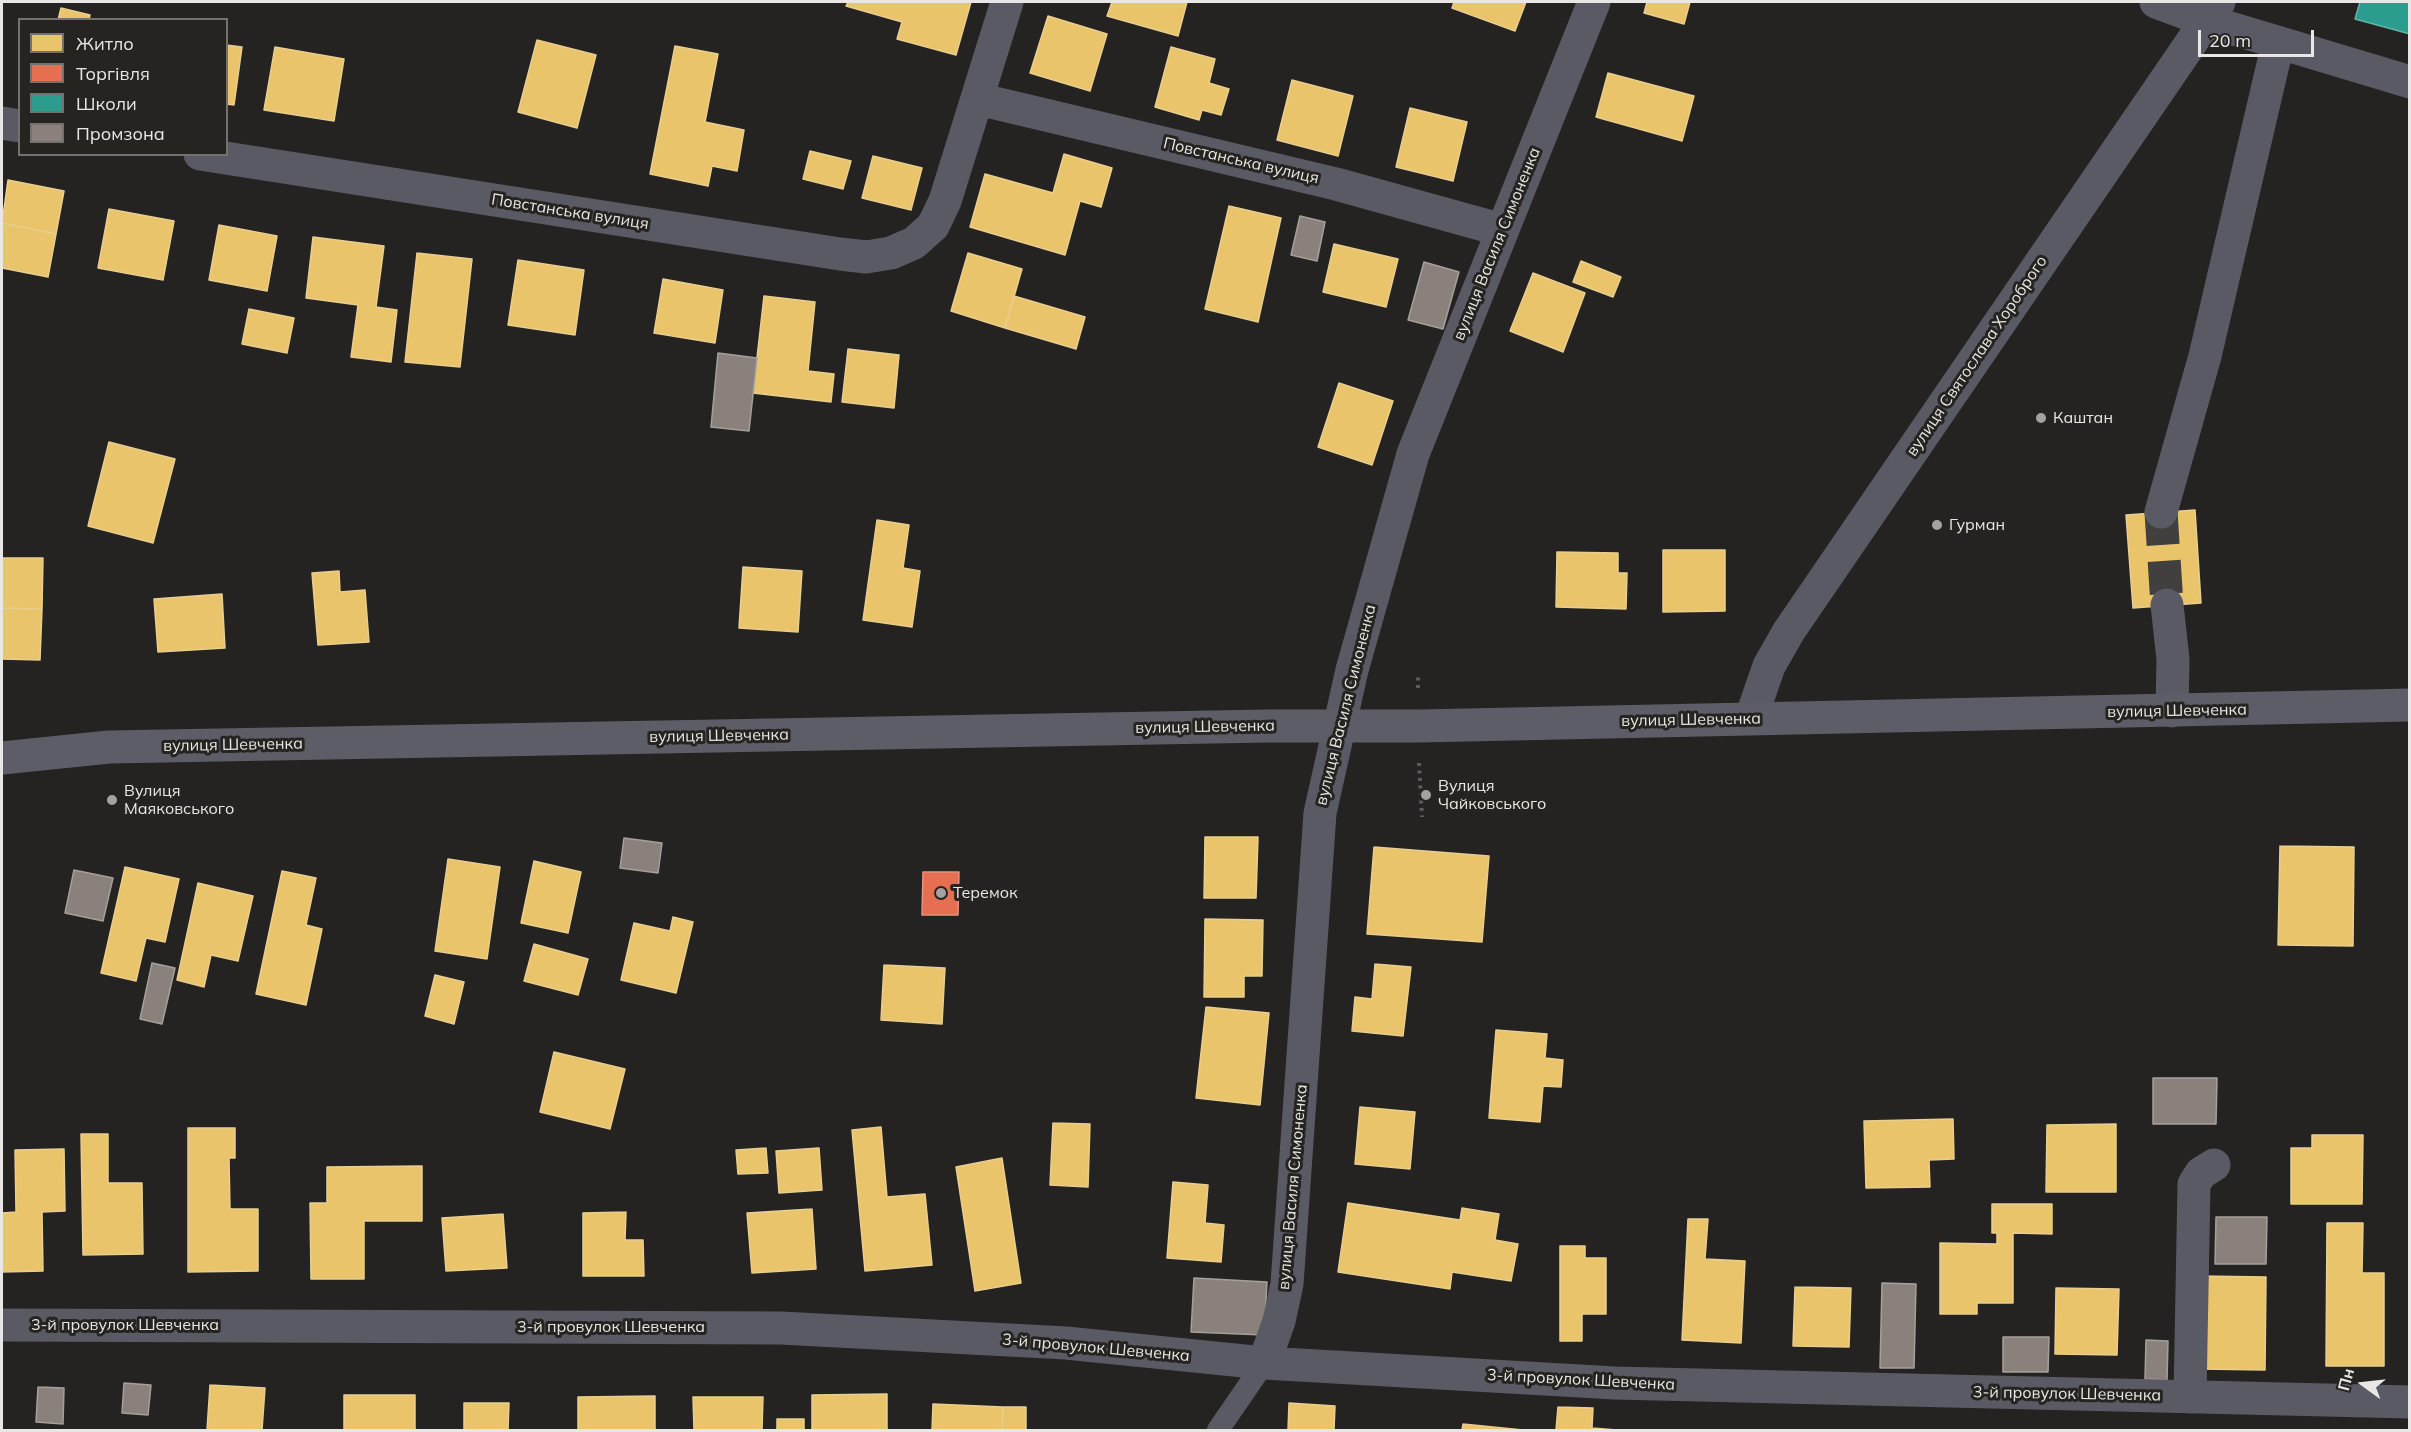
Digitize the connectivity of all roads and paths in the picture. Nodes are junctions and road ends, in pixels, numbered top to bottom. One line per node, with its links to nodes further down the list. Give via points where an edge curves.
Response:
1 (1006, 2): 7 (street)
2 (1594, 2): 11 (street, вулиця Василя Симоненка)
3 (2156, 2): 4 (street)
4 (2213, 11): 5 (street); 18 (street, вулиця Святослава Хороброго, via 1789,631 1769,666)
5 (2278, 43): 6 (street); 12 (street, via 2205,356)
6 (2409, 82)
7 (978, 99): 10 (street, Повстанська вулиця, via 933,226 914,243 891,253 866,257); 11 (street, Повстанська вулиця, via 1336,184)
8 (2, 123): 9 (street)
9 (18, 126)
10 (213, 156)
11 (1502, 230): 19 (street, вулиця Василя Симоненка, via 1413,454 1365,621)
12 (2161, 513)
13 (2167, 605): 17 (street, via 2173,659)
14 (1418, 676): 15 (path)
15 (1418, 688)
16 (2409, 705): 17 (main road, вулиця Шевченка)
17 (2172, 711): 18 (main road, вулиця Шевченка)
18 (1751, 718): 19 (main road, вулиця Шевченка)
19 (1340, 726): 20 (main road, вулиця Шевченка, via 109,747); 25 (street, вулиця Василя Симоненка, via 1320,813 1287,1284)
20 (2, 758)
21 (1419, 763): 22 (path)
22 (1422, 817)
23 (2214, 1165): 26 (street, via 2201,1173 2194,1184)
24 (2, 1325): 25 (street, 3-й провулок Шевченка, via 781,1328 1066,1343)
25 (1264, 1363): 26 (street, 3-й провулок Шевченка, via 1615,1383); 28 (lane, вулиця Василя Симоненка)
26 (2190, 1397): 27 (street, 3-й провулок Шевченка)
27 (2409, 1402)
28 (1218, 1431)

